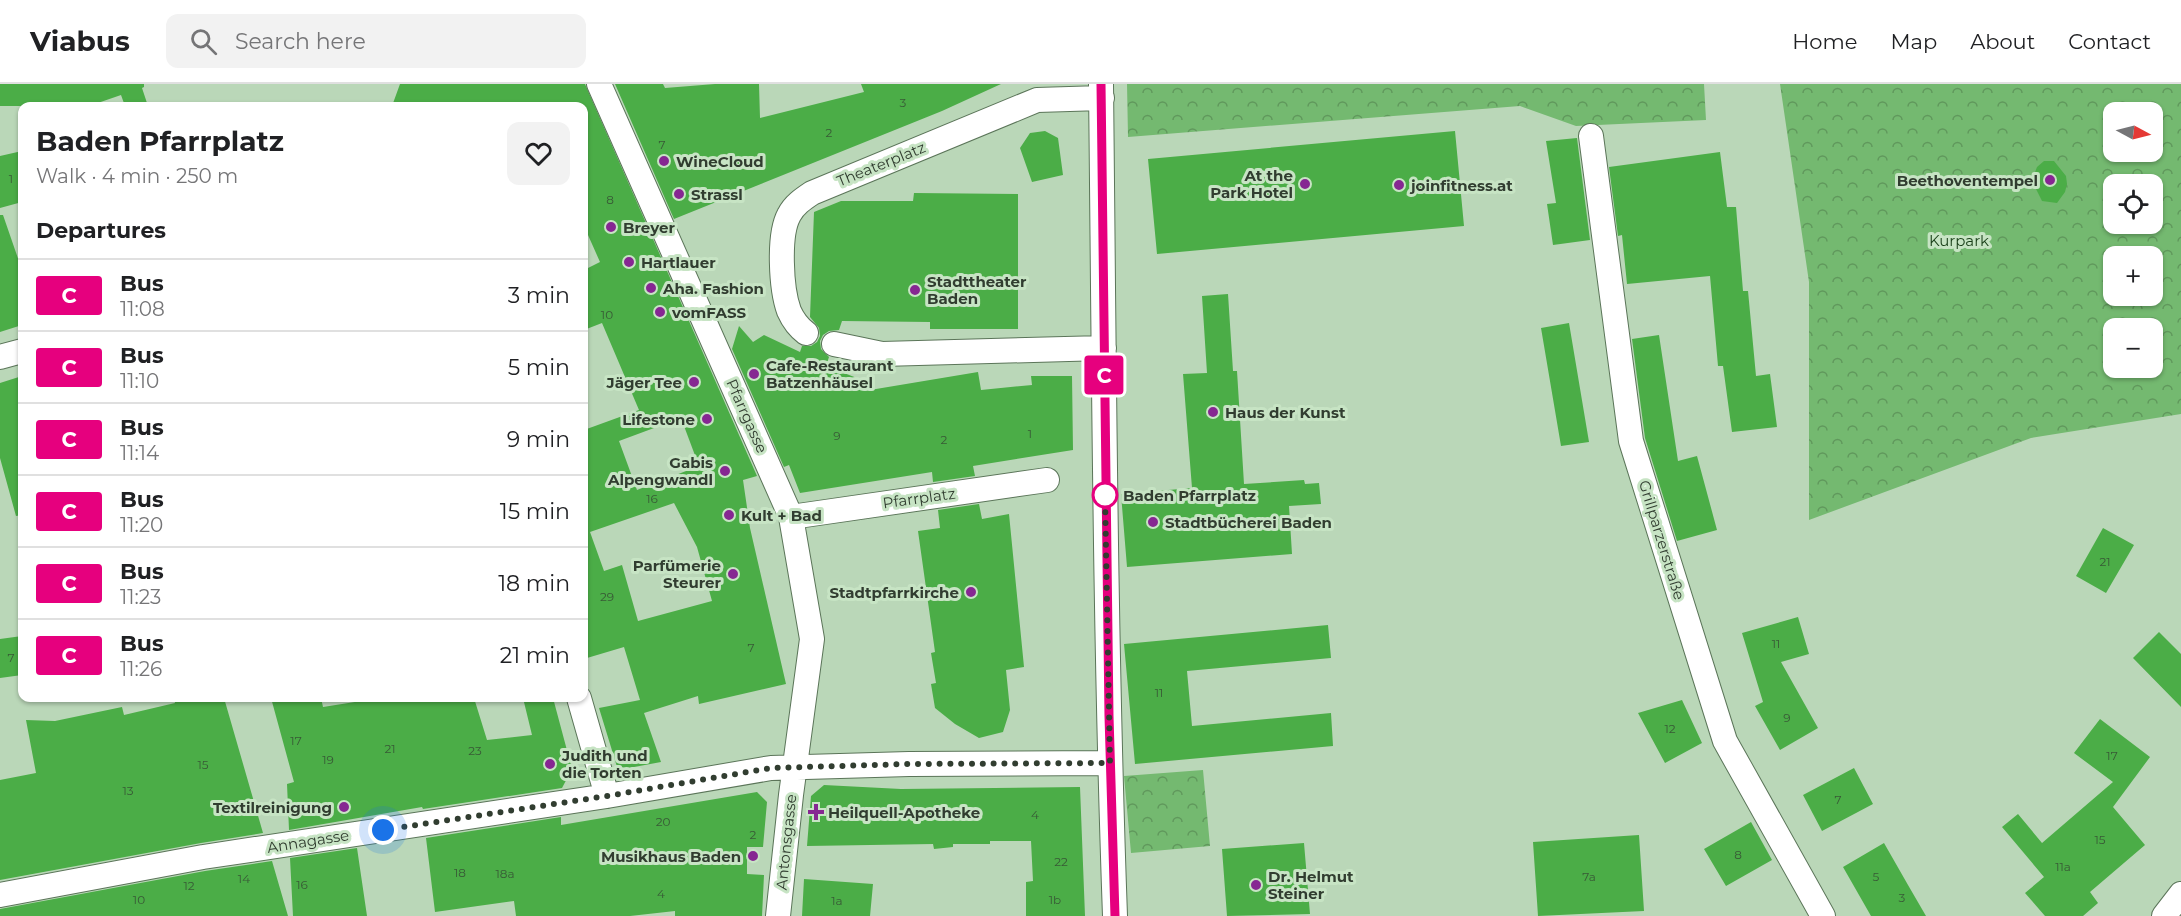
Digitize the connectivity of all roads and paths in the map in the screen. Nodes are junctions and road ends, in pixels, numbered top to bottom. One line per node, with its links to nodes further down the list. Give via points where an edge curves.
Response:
1 (599, 84): 10 (street, Pfarrgasse)
2 (1102, 91): 4 (street, Theaterplatz, via 1037,100 812,193 799,202 789,213 784,229 783,267 789,309); 6 (street)
3 (1591, 136): 20 (street, Grillparzerstraße, via 1631,441 1725,741)
4 (806, 333)
5 (834, 344): 6 (street, via 882,354)
6 (1104, 348): 12 (street)
7 (18, 352): 8 (street)
8 (0, 357)
9 (1047, 480): 10 (street, Pfarrplatz)
10 (791, 517): 13 (street, Pfarrgasse, via 812,639)
11 (580, 702): 14 (street)
12 (1110, 763): 13 (street); 19 (street)
13 (795, 767): 14 (street, Annagasse); 18 (street, Antonsgasse)
14 (607, 796): 16 (street, Annagasse, via 203,857)
15 (2181, 894): 17 (street)
16 (0, 895)
17 (2166, 915)
18 (778, 916)
19 (1115, 916)
20 (1823, 916)

